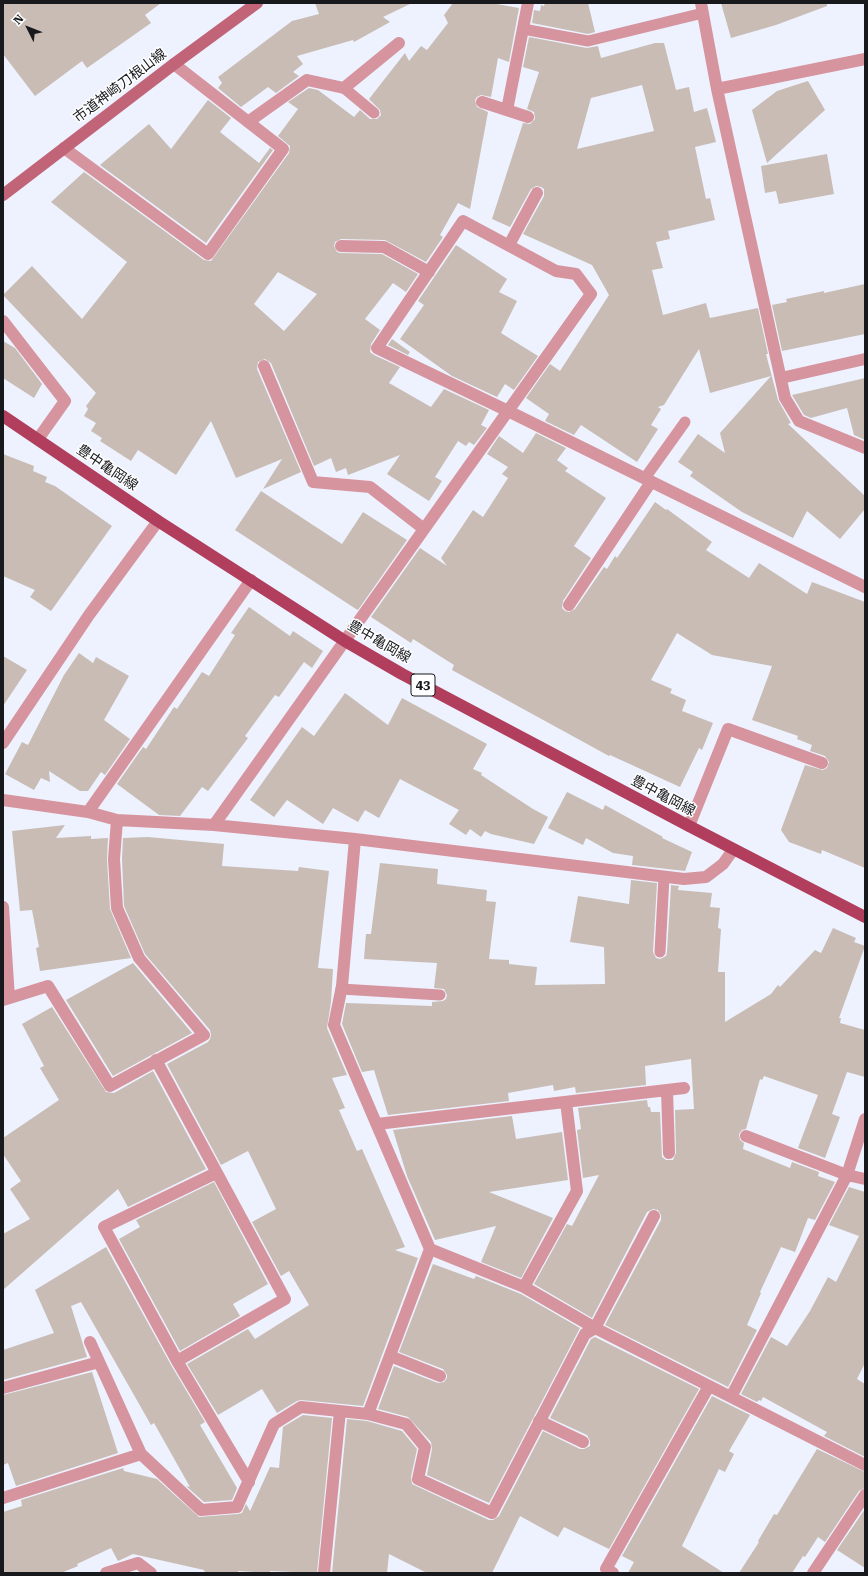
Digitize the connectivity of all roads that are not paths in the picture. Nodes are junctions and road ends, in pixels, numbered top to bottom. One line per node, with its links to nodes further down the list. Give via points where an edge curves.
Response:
1 (257, 3): 7 (street, 市道神崎刀根山線)
2 (528, 3): 4 (street)
3 (702, 8): 4 (lane, via 588,41); 9 (street)
4 (523, 30): 11 (street)
5 (399, 43): 8 (street)
6 (865, 59): 9 (street)
7 (174, 64): 14 (street); 15 (street, 市道神崎刀根山線)
8 (344, 88): 12 (lane); 14 (street, via 307,80)
9 (717, 89): 24 (street)
10 (482, 102): 11 (street)
11 (507, 110): 13 (street)
12 (374, 113)
13 (528, 117)
14 (248, 122): 15 (street, via 284,149 208,254)
15 (64, 148): 17 (street, 市道神崎刀根山線)
16 (537, 193): 18 (street)
17 (3, 195)
18 (509, 245): 20 (street, via 462,221); 25 (street, via 556,271 576,274 591,294)
19 (341, 246): 20 (street, via 384,247)
20 (429, 272): 25 (street, via 377,348)
21 (3, 321): 28 (street, via 65,401)
22 (865, 359): 24 (street)
23 (264, 366): 32 (street, via 313,482 370,487)
24 (781, 378): 29 (street, via 786,398 799,421)
25 (508, 411): 30 (street); 32 (street)
26 (3, 416): 28 (main road, 豊中亀岡線 / 43)
27 (685, 422): 30 (lane)
28 (38, 439): 31 (main road, 豊中亀岡線 / 43)
29 (865, 448)
30 (648, 480): 34 (street); 35 (street)
31 (158, 521): 33 (main road, 豊中亀岡線 / 43); 37 (street, via 89,615)
32 (424, 529): 36 (street)
33 (251, 580): 36 (main road, 豊中亀岡線 / 43); 40 (street)
34 (865, 586)
35 (569, 605)
36 (345, 641): 42 (street); 43 (main road, 豊中亀岡線 / 43)
37 (3, 743)
38 (822, 763): 43 (street, via 728,729)
39 (3, 800): 40 (street)
40 (88, 812): 41 (street)
41 (117, 820): 42 (street); 53 (street, via 114,859 116,908 139,958 204,1035)
42 (214, 825): 44 (street)
43 (689, 826): 45 (main road, 豊中亀岡線 / 43)
44 (355, 839): 46 (street); 50 (street)
45 (733, 850): 46 (street, via 723,864 706,877); 48 (main road, 豊中亀岡線 / 43)
46 (664, 877): 49 (lane)
47 (3, 907): 52 (street)
48 (865, 917)
49 (660, 952)
50 (341, 989): 51 (lane); 58 (street, via 334,1024)
51 (440, 995)
52 (6, 999): 53 (street, via 48,986 110,1086)
53 (156, 1060): 61 (street)
54 (684, 1088): 55 (street)
55 (667, 1090): 56 (street); 60 (street)
56 (566, 1102): 58 (street); 66 (street, via 577,1191)
57 (865, 1119): 62 (street)
58 (377, 1124): 65 (street)
59 (746, 1136): 62 (street)
60 (669, 1153)
61 (216, 1173): 71 (street, via 285,1299); 71 (street, via 104,1227)
62 (847, 1175): 63 (street); 75 (street)
63 (865, 1179)
64 (654, 1216): 67 (street)
65 (430, 1249): 66 (street); 69 (street)
66 (524, 1287): 67 (street)
67 (595, 1328): 73 (street); 78 (street, via 585,1334)
68 (90, 1342): 70 (street)
69 (390, 1356): 72 (street); 77 (street)
70 (100, 1362): 74 (street); 80 (street)
71 (177, 1362): 82 (street)
72 (440, 1376)
73 (708, 1386): 75 (street); 88 (street, via 606,1569)
74 (3, 1388)
75 (731, 1397): 81 (street)
76 (340, 1411): 77 (street); 82 (street, via 301,1407 274,1424); 87 (street)
77 (368, 1414): 78 (street, via 406,1424 425,1447 418,1479 492,1513)
78 (539, 1421): 79 (street)
79 (583, 1442)
80 (142, 1454): 82 (street, via 201,1510 237,1507); 84 (street)
81 (865, 1465)
82 (249, 1482)
83 (865, 1495): 89 (street)
84 (3, 1498)
85 (106, 1573): 86 (street, via 138,1563)
86 (151, 1573)
87 (324, 1573)
88 (613, 1573)
89 (812, 1573)

